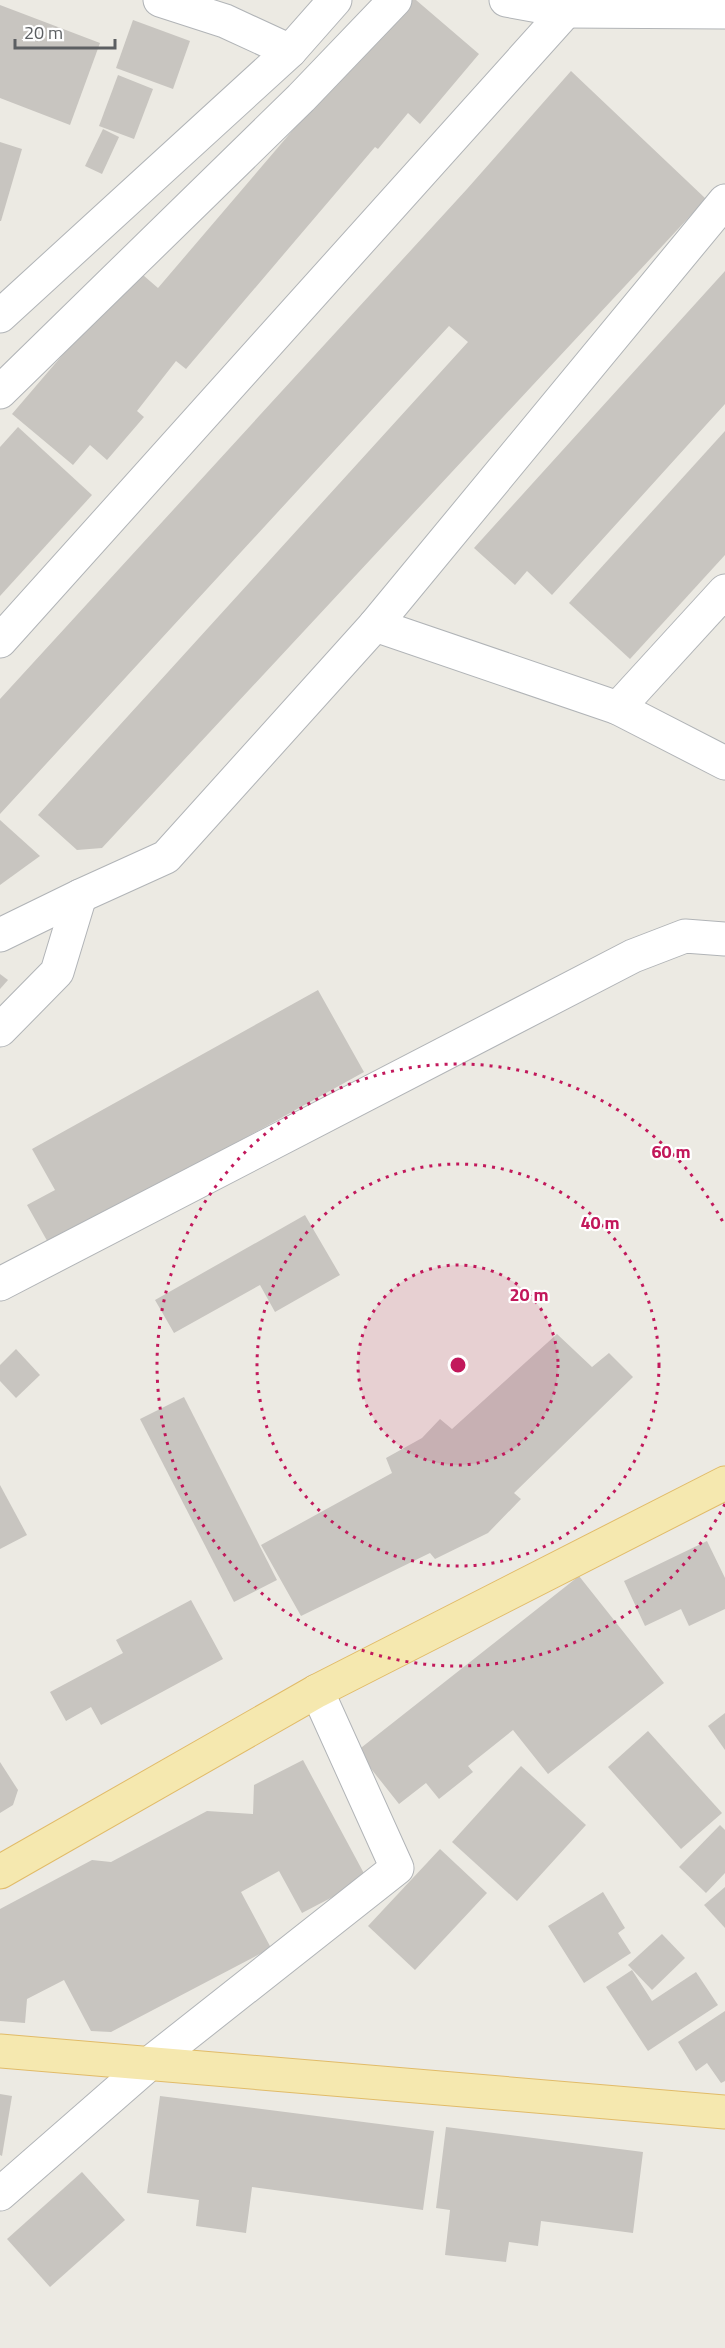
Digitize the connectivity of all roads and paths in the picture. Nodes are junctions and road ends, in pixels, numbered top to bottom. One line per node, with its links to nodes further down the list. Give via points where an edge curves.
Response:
1 (160, 0): 7 (street, via 225,21)
2 (335, 0): 7 (street)
3 (395, 0): 10 (street, via 293,106)
4 (506, 0): 5 (street)
5 (566, 11): 6 (street); 13 (street)
6 (725, 12)
7 (290, 51): 9 (street)
8 (725, 201): 12 (street)
9 (0, 316)
10 (0, 392)
11 (725, 591): 14 (street)
12 (375, 625): 14 (street); 16 (street, via 166,857)
13 (0, 641)
14 (618, 708): 15 (street)
15 (725, 763)
16 (80, 896): 17 (street); 19 (street, via 57,972)
17 (0, 935)
18 (725, 939): 20 (street, via 685,936 633,956)
19 (0, 1030)
20 (0, 1284)
21 (725, 1483): 22 (main road)
22 (317, 1691): 23 (main road); 25 (street, via 397,1868)
23 (0, 1872)
24 (0, 2051): 25 (main road)
25 (150, 2064): 26 (main road); 27 (street)
26 (725, 2112)
27 (0, 2194)

